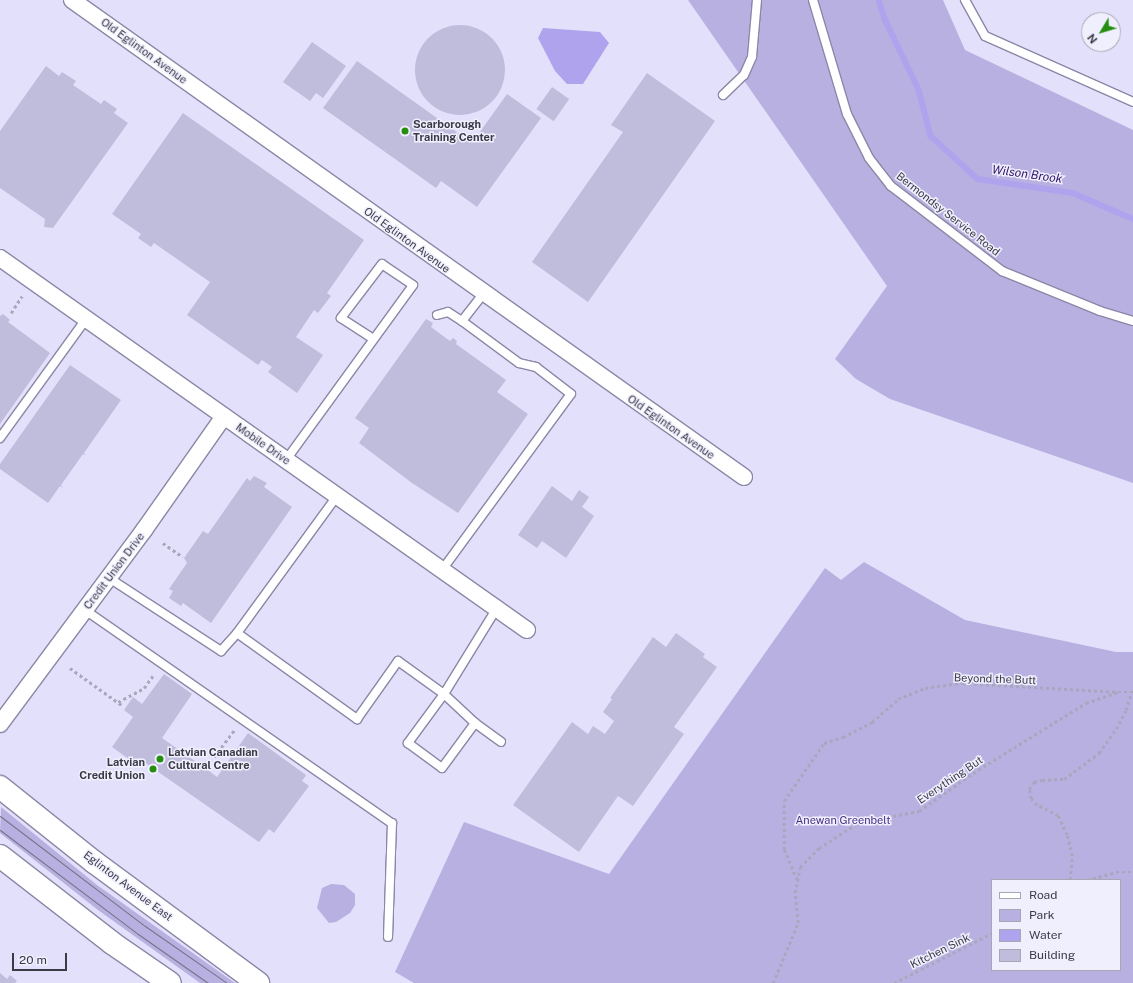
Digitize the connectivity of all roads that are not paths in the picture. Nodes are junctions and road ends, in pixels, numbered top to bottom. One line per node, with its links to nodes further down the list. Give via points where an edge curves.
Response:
1 (72, 0): 8 (street, Old Eglinton Avenue)
2 (757, 0): 5 (lane, via 752,57 744,75)
3 (813, 0): 11 (lane, Bermondsy Service Road, via 847,114 869,158 891,186 1002,271 1100,311)
4 (964, 0): 6 (lane, via 986,36)
5 (722, 95)
6 (1133, 102)
7 (0, 258): 10 (street, Mobile Drive)
8 (483, 294): 12 (lane); 17 (street, Old Eglinton Avenue)
9 (437, 315): 12 (lane, via 448,312)
10 (86, 319): 14 (street, Mobile Drive); 15 (lane)
11 (1133, 320)
12 (462, 321): 19 (lane, via 519,363 536,367 571,394)
13 (373, 339): 13 (lane, via 413,285 382,264 341,318); 16 (lane)
14 (224, 416): 16 (street, Mobile Drive); 20 (street, Credit Union Drive)
15 (0, 438)
16 (286, 460): 18 (street, Mobile Drive)
17 (744, 477)
18 (337, 496): 19 (street, Mobile Drive); 24 (lane)
19 (442, 570): 21 (street, Mobile Drive)
20 (109, 578): 22 (street, Credit Union Drive); 24 (lane, via 221,652)
21 (497, 608): 23 (street, Mobile Drive); 25 (lane)
22 (85, 610): 27 (street, Credit Union Drive); 31 (lane, via 392,823)
23 (527, 630)
24 (238, 633): 25 (lane, via 356,719 398,661)
25 (444, 694): 26 (lane); 26 (lane, via 408,743 442,768)
26 (475, 723): 28 (lane)
27 (0, 724)
28 (501, 742)
29 (0, 786): 33 (main road, Eglinton Avenue East, via 94,862)
30 (0, 856): 32 (main road, via 112,943)
31 (388, 937)
32 (170, 983)
33 (258, 983)

